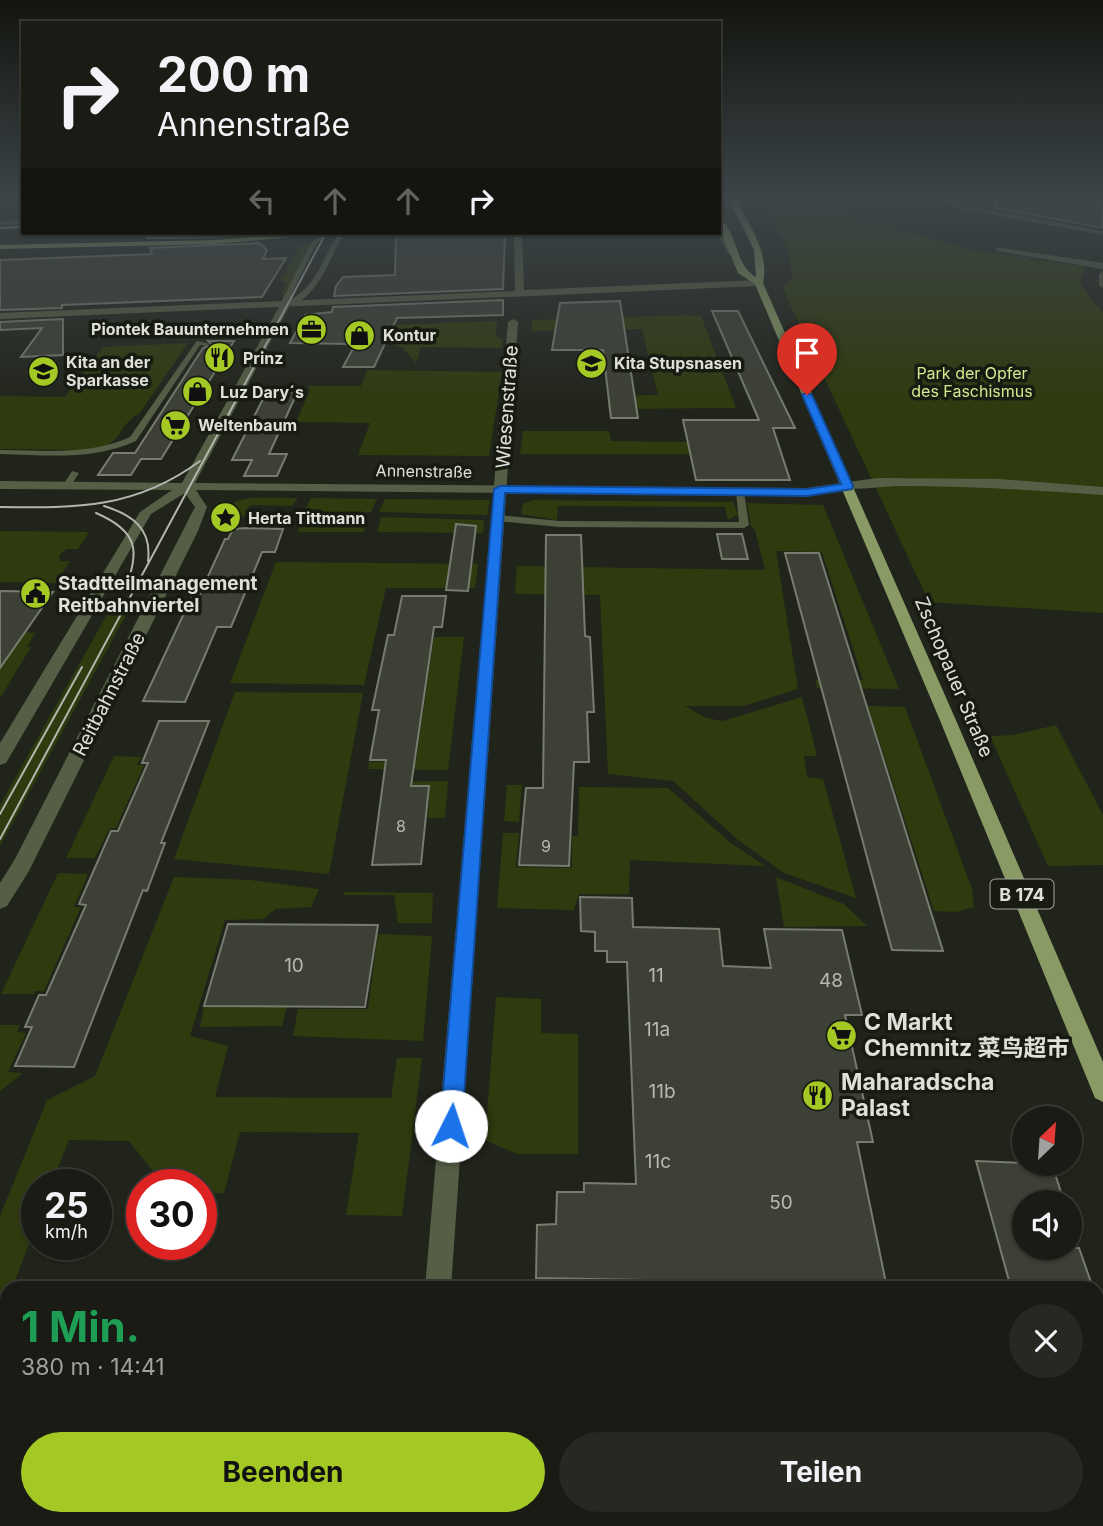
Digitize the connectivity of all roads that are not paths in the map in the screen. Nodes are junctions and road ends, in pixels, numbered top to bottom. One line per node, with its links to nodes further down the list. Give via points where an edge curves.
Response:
1 (301, 268): 12 (lane)
2 (323, 268): 12 (lane, via 313,288)
3 (519, 268): 11 (street)
4 (739, 268): 7 (lane)
5 (741, 268): 7 (main road)
6 (762, 268): 9 (main road, Zschopauer Straße / B 174)
7 (743, 273): 9 (main road)
8 (1103, 274): 10 (street)
9 (759, 284): 11 (street); 21 (main road, Zschopauer Straße / B 174)
10 (1103, 285)
11 (520, 292): 12 (street)
12 (285, 305): 13 (street); 20 (street)
13 (0, 316)
14 (513, 322): 22 (street, Wiesenstraße)
15 (206, 344): 16 (lane, via 198,344 133,439 120,446 90,452)
16 (0, 452)
17 (75, 473): 19 (lane)
18 (0, 485): 19 (street, Annenstraße)
19 (67, 485): 20 (street, Annenstraße)
20 (187, 486): 22 (street, Annenstraße); 26 (street, via 146,512); 27 (street, Reitbahnstraße, via 201,508 198,516 22,866)
21 (848, 486): 23 (street, via 999,483); 24 (street, Annenstraße, via 807,492); 28 (main road, Zschopauer Straße / B 174)
22 (500, 489): 24 (street, Annenstraße); 25 (street, Wiesenstraße)
23 (1103, 491)
24 (740, 492): 25 (lane, via 744,525 560,524)
25 (498, 518): 29 (street, Wiesenstraße)
26 (0, 758)
27 (0, 900)
28 (1103, 1090)
29 (439, 1281)

